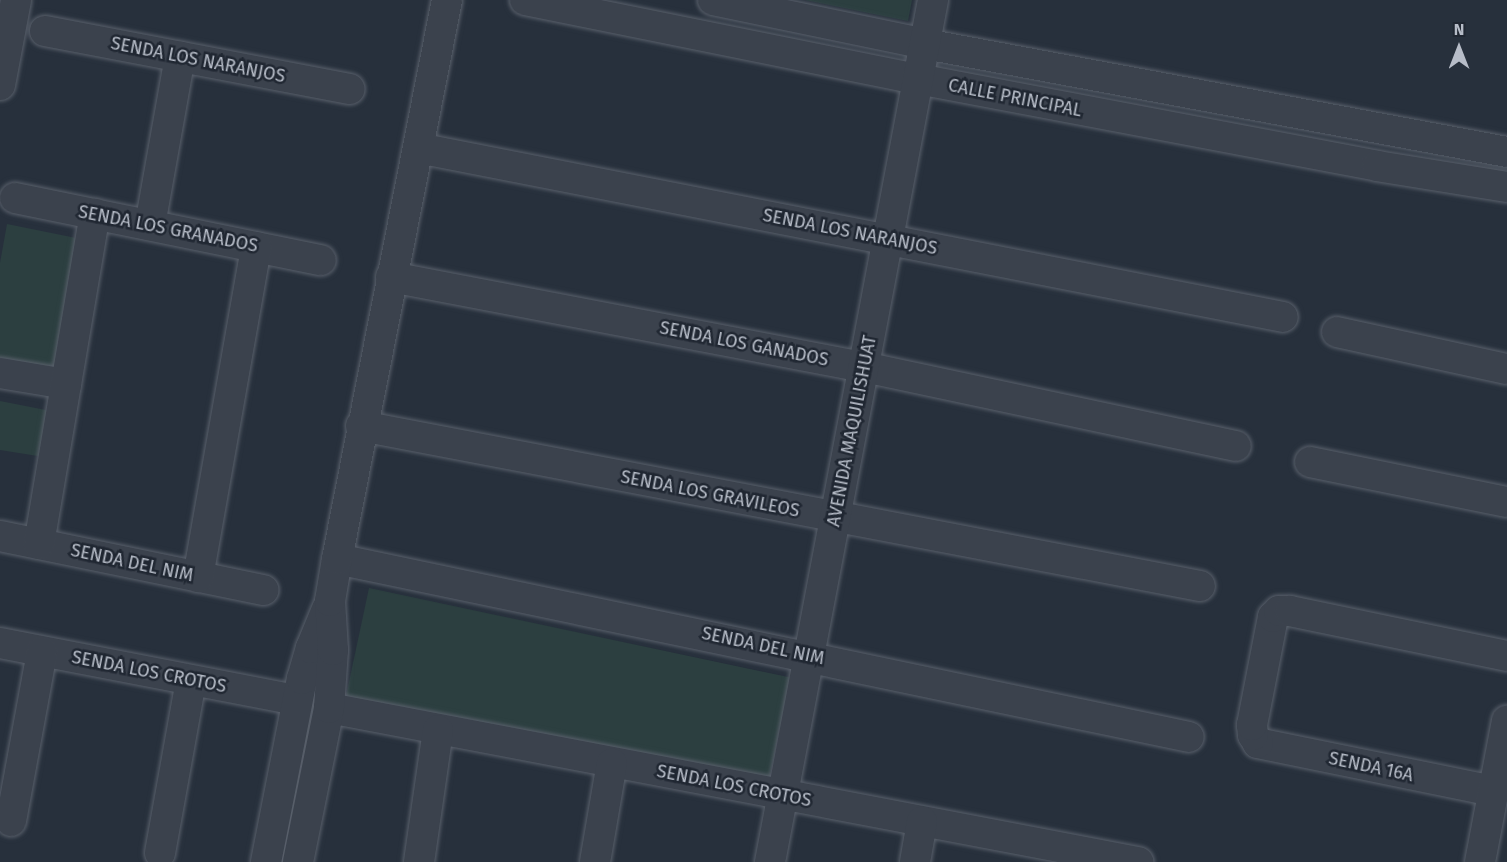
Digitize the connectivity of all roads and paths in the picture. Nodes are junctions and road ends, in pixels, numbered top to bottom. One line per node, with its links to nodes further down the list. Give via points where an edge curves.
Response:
1 (16, 0): 10 (street)
2 (447, 0): 13 (street)
3 (525, 0): 9 (street, CALLE PRINCIPAL)
4 (713, 0): 7 (street, CALLE PRINCIPAL)
5 (933, 0): 7 (street, AVENIDA MAQUILISHUAT)
6 (45, 31): 8 (street, SENDA LOS NARANJOS)
7 (925, 44): 9 (street, AVENIDA MAQUILISHUAT); 12 (street, CALLE PRINCIPAL)
8 (180, 57): 11 (street, SENDA LOS NARANJOS); 19 (street)
9 (918, 79): 15 (street, CALLE PRINCIPAL); 20 (street, AVENIDA MAQUILISHUAT)
10 (0, 85)
11 (350, 89)
12 (1390, 132): 14 (street, CALLE PRINCIPAL); 15 (street)
13 (418, 148): 20 (street, SENDA LOS NARANJOS); 23 (street)
14 (1507, 152)
15 (1383, 167): 16 (street, CALLE PRINCIPAL)
16 (1507, 187)
17 (15, 198): 18 (street, SENDA LOS GRANADOS)
18 (95, 214): 19 (street, SENDA LOS GRANADOS); 29 (street)
19 (150, 225): 21 (street, SENDA LOS GRANADOS)
20 (888, 239): 24 (street, SENDA LOS NARANJOS); 26 (street, AVENIDA MAQUILISHUAT)
21 (256, 247): 22 (street, SENDA LOS GRANADOS); 38 (street)
22 (321, 260)
23 (391, 277): 26 (street, SENDA LOS GANADOS); 30 (street)
24 (1282, 317)
25 (1336, 332): 27 (street)
26 (864, 367): 31 (street, SENDA LOS GANADOS); 34 (street, AVENIDA MAQUILISHUAT)
27 (1507, 369)
28 (0, 373): 29 (street)
29 (66, 384): 36 (street)
30 (362, 426): 34 (street, SENDA LOS GRAVILEOS); 37 (street)
31 (1236, 446)
32 (1310, 462): 33 (street)
33 (1507, 502)
34 (835, 518): 39 (street, SENDA LOS GRAVILEOS); 44 (street, AVENIDA MAQUILISHUAT)
35 (0, 536): 36 (street, SENDA DEL NIM)
36 (39, 544): 38 (street, SENDA DEL NIM)
37 (337, 559): 41 (street); 44 (street, SENDA DEL NIM)
38 (198, 577): 40 (street, SENDA DEL NIM)
39 (1200, 586)
40 (264, 590)
41 (330, 601): 47 (street, via 310,648); 48 (street, via 333,650)
42 (0, 643): 43 (street, SENDA LOS CROTOS)
43 (42, 652): 46 (street, SENDA LOS CROTOS); 56 (street)
44 (809, 655): 51 (street, SENDA DEL NIM); 55 (street, AVENIDA MAQUILISHUAT)
45 (1507, 656): 54 (street, SENDA 16A, via 1279,611 1273,617 1252,725 1258,742)
46 (191, 681): 47 (street, SENDA LOS CROTOS); 58 (street)
47 (297, 700): 60 (street)
48 (329, 708): 50 (street, SENDA LOS CROTOS); 61 (street)
49 (1507, 721): 52 (street)
50 (438, 729): 53 (street, SENDA LOS CROTOS); 62 (street)
51 (1189, 737)
52 (1503, 759): 54 (street)
53 (612, 763): 55 (street, SENDA LOS CROTOS); 63 (street)
54 (1493, 791): 67 (street)
55 (783, 795): 57 (street, SENDA LOS CROTOS); 64 (street, AVENIDA MAQUILISHUAT)
56 (11, 821)
57 (922, 822): 59 (street, SENDA LOS CROTOS); 65 (street)
58 (160, 854)
59 (1075, 856): 66 (street, SENDA LOS CROTOS)
60 (266, 862)
61 (298, 862)
62 (419, 862)
63 (595, 862)
64 (770, 862)
65 (915, 862)
66 (1138, 862)
67 (1480, 862)

